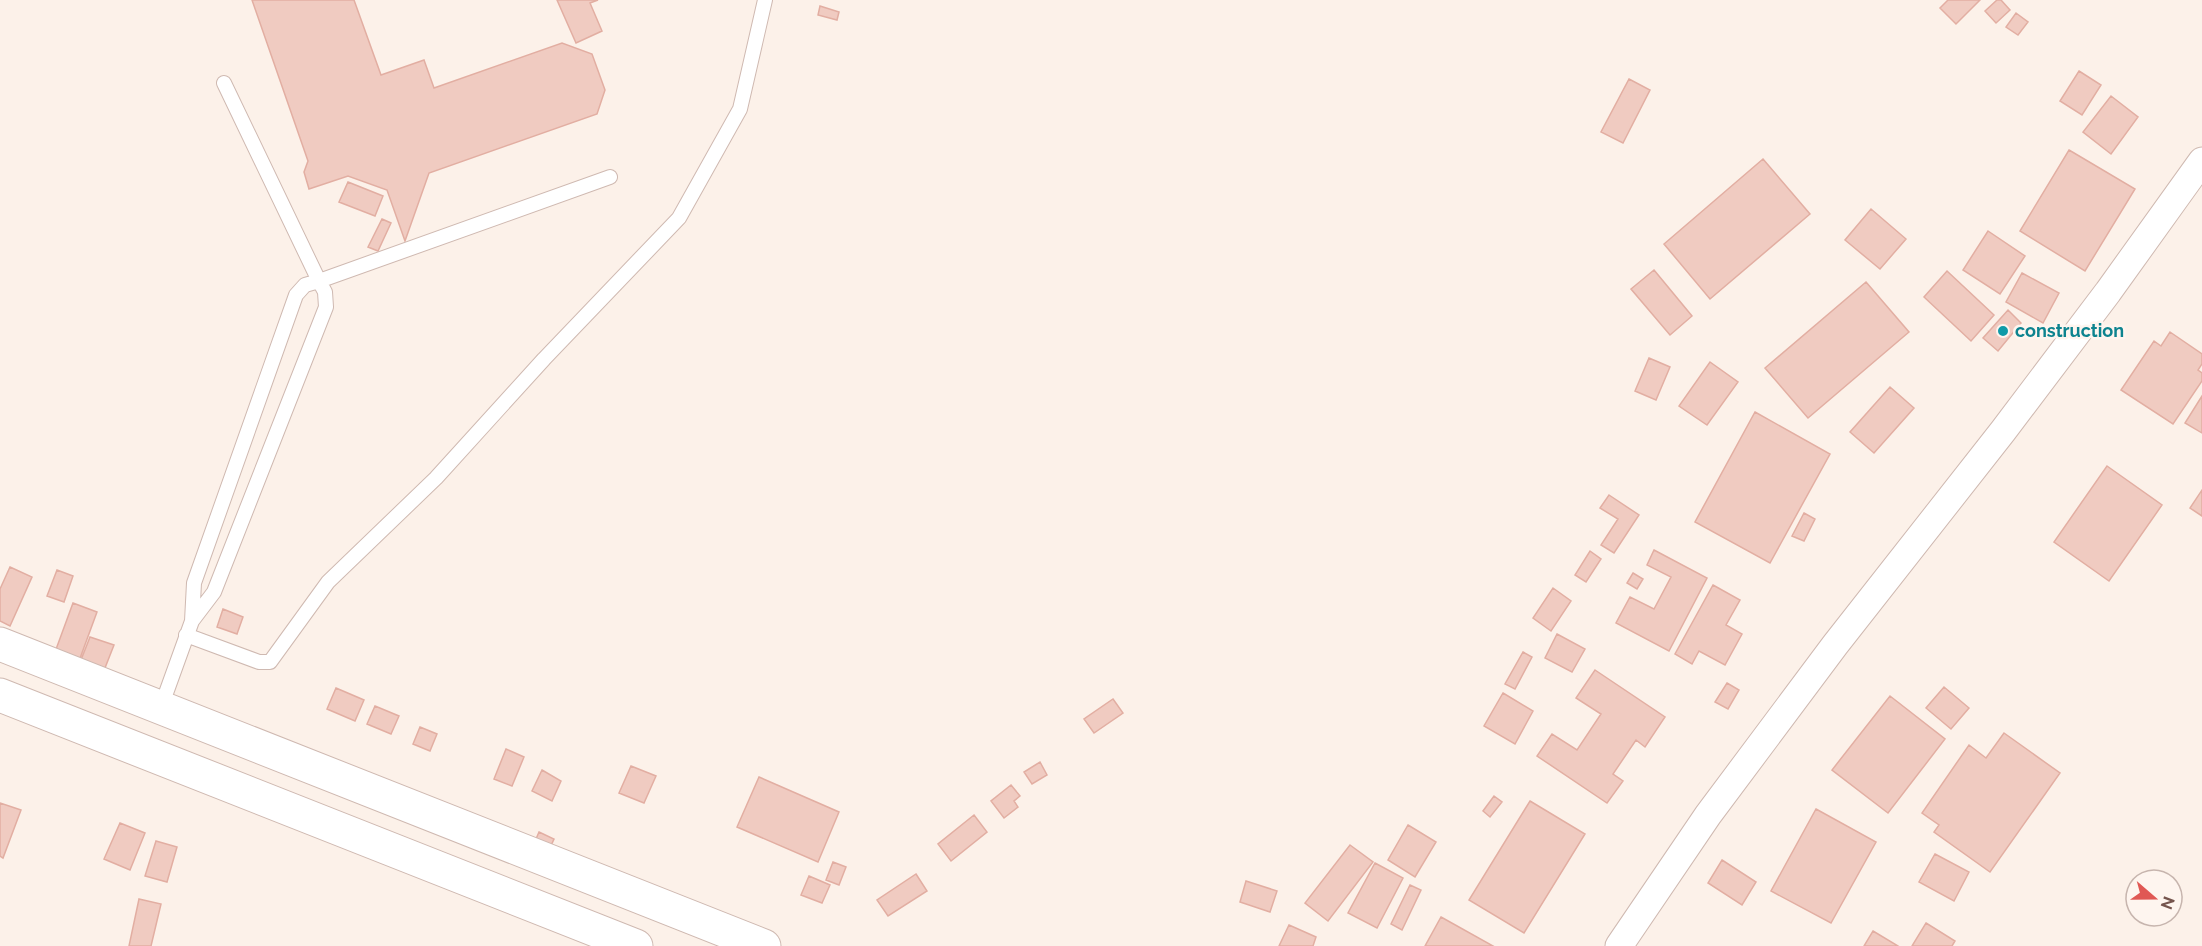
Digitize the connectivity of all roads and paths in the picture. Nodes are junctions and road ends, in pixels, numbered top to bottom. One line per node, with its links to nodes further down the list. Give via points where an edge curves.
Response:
1 (765, 0): 7 (lane, via 740,110 679,218 436,478 328,582 270,662 259,662)
2 (224, 83): 5 (lane)
3 (2202, 160): 13 (street, via 2003,431 1708,815)
4 (610, 177): 5 (lane)
5 (319, 281): 6 (lane, via 326,307 214,592); 6 (lane, via 305,285 296,295 194,583)
6 (192, 621): 7 (lane)
7 (186, 635): 10 (lane)
8 (0, 644): 10 (street)
9 (0, 695): 11 (street)
10 (161, 707): 12 (street)
11 (636, 946)
12 (764, 946)
13 (1619, 946)

